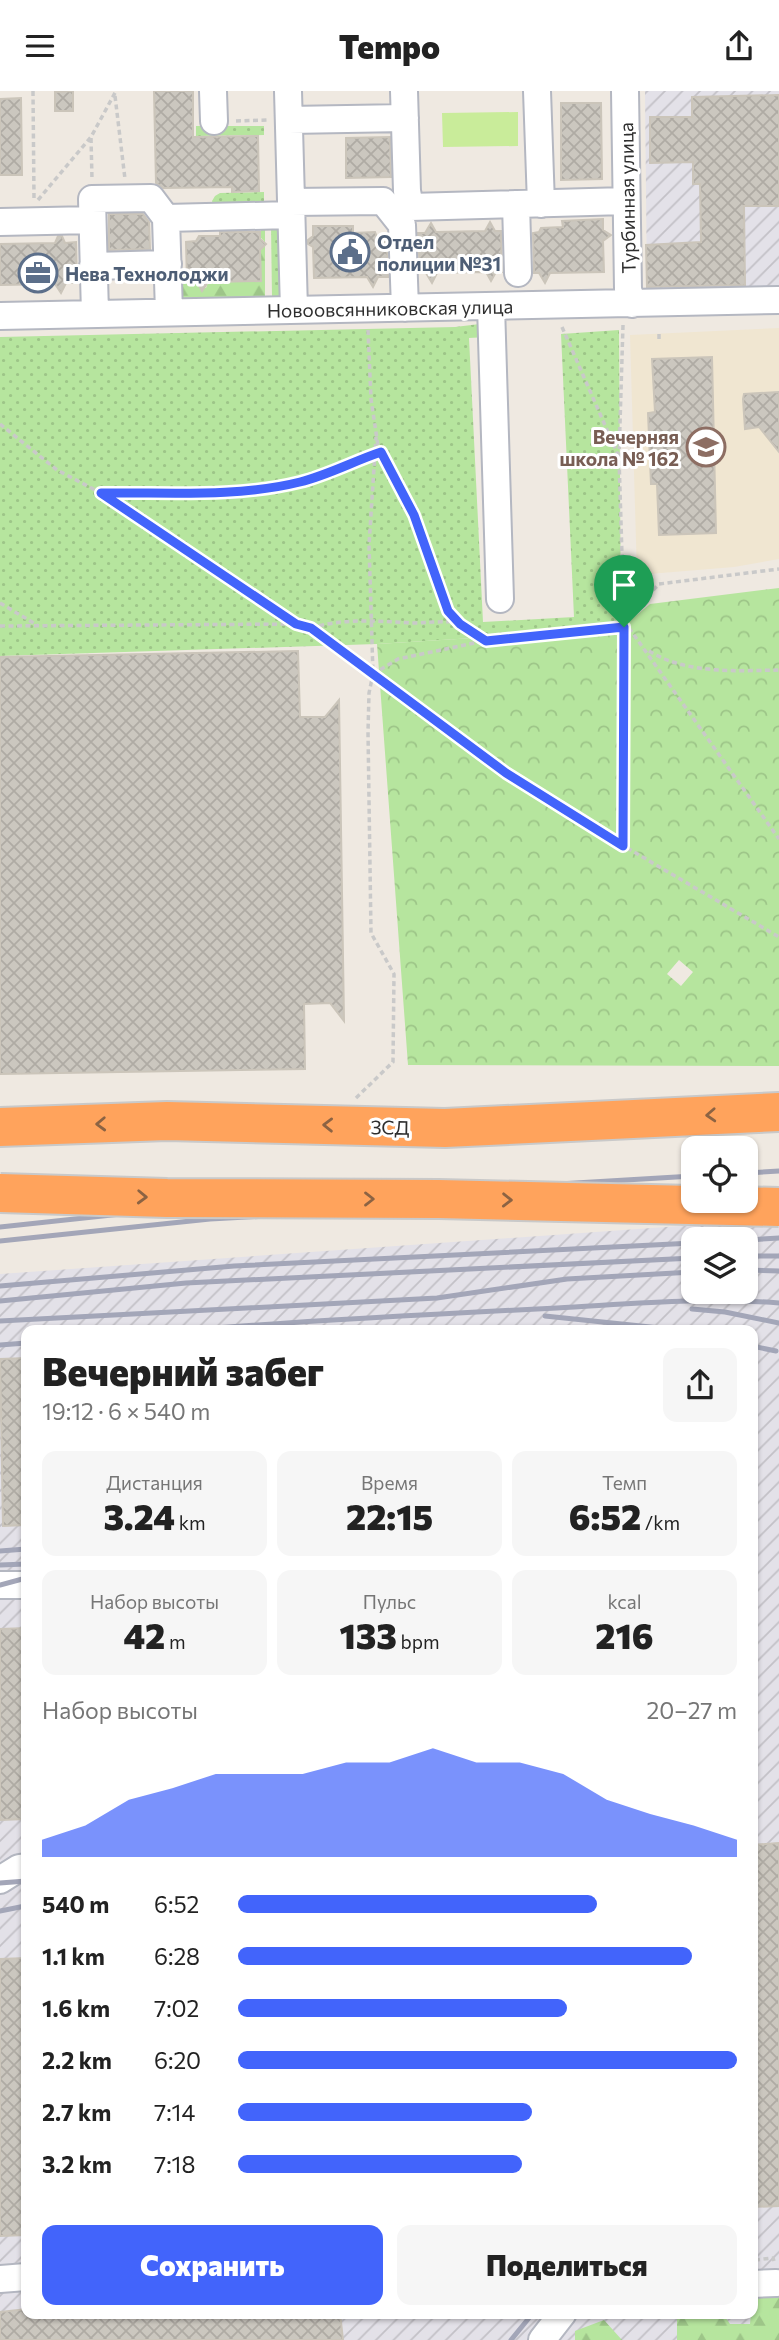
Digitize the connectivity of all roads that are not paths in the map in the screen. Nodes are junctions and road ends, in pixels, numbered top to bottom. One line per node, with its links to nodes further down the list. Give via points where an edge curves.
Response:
1 (213, 91): 8 (street)
2 (288, 91): 7 (street)
3 (404, 91): 6 (street)
4 (537, 91): 10 (street)
5 (625, 91): 9 (street, Турбинная улица)
6 (405, 118): 7 (street); 10 (street, via 410,207)
7 (281, 120): 12 (street)
8 (214, 121)
9 (626, 201): 10 (street); 22 (street, Турбинная улица)
10 (528, 204): 17 (street)
11 (92, 209): 13 (street, via 151,198); 14 (street); 16 (street)
12 (291, 209): 13 (street); 20 (street, via 383,201 402,225); 21 (street)
13 (166, 218): 15 (street)
14 (0, 222)
15 (168, 264): 16 (street); 23 (street)
16 (93, 266): 24 (street)
17 (518, 274)
18 (779, 300): 22 (street, Новоовсянниковская улица)
19 (491, 306): 20 (street, Новоовсянниковская улица); 22 (street, Новоовсянниковская улица); 26 (street)
20 (405, 308): 21 (street, Новоовсянниковская улица)
21 (294, 310): 23 (street, Новоовсянниковская улица)
22 (626, 310)
23 (169, 312): 24 (street, Новоовсянниковская улица)
24 (95, 314): 25 (street, Новоовсянниковская улица)
25 (0, 316)
26 (500, 599)
27 (779, 1112): 28 (highway, ЗСД, one-way to 28, via 445,1128 167,1121)
28 (0, 1127)
29 (0, 1193): 30 (highway, one-way to 30, bridge)
30 (779, 1207)
31 (0, 1585): 32 (street)
32 (21, 1585)
33 (21, 1868): 34 (street)
34 (0, 1880)
35 (21, 2277): 36 (street)
36 (0, 2279)
37 (534, 2319): 39 (street)
38 (558, 2319): 40 (street)
39 (536, 2340)
40 (542, 2340)

